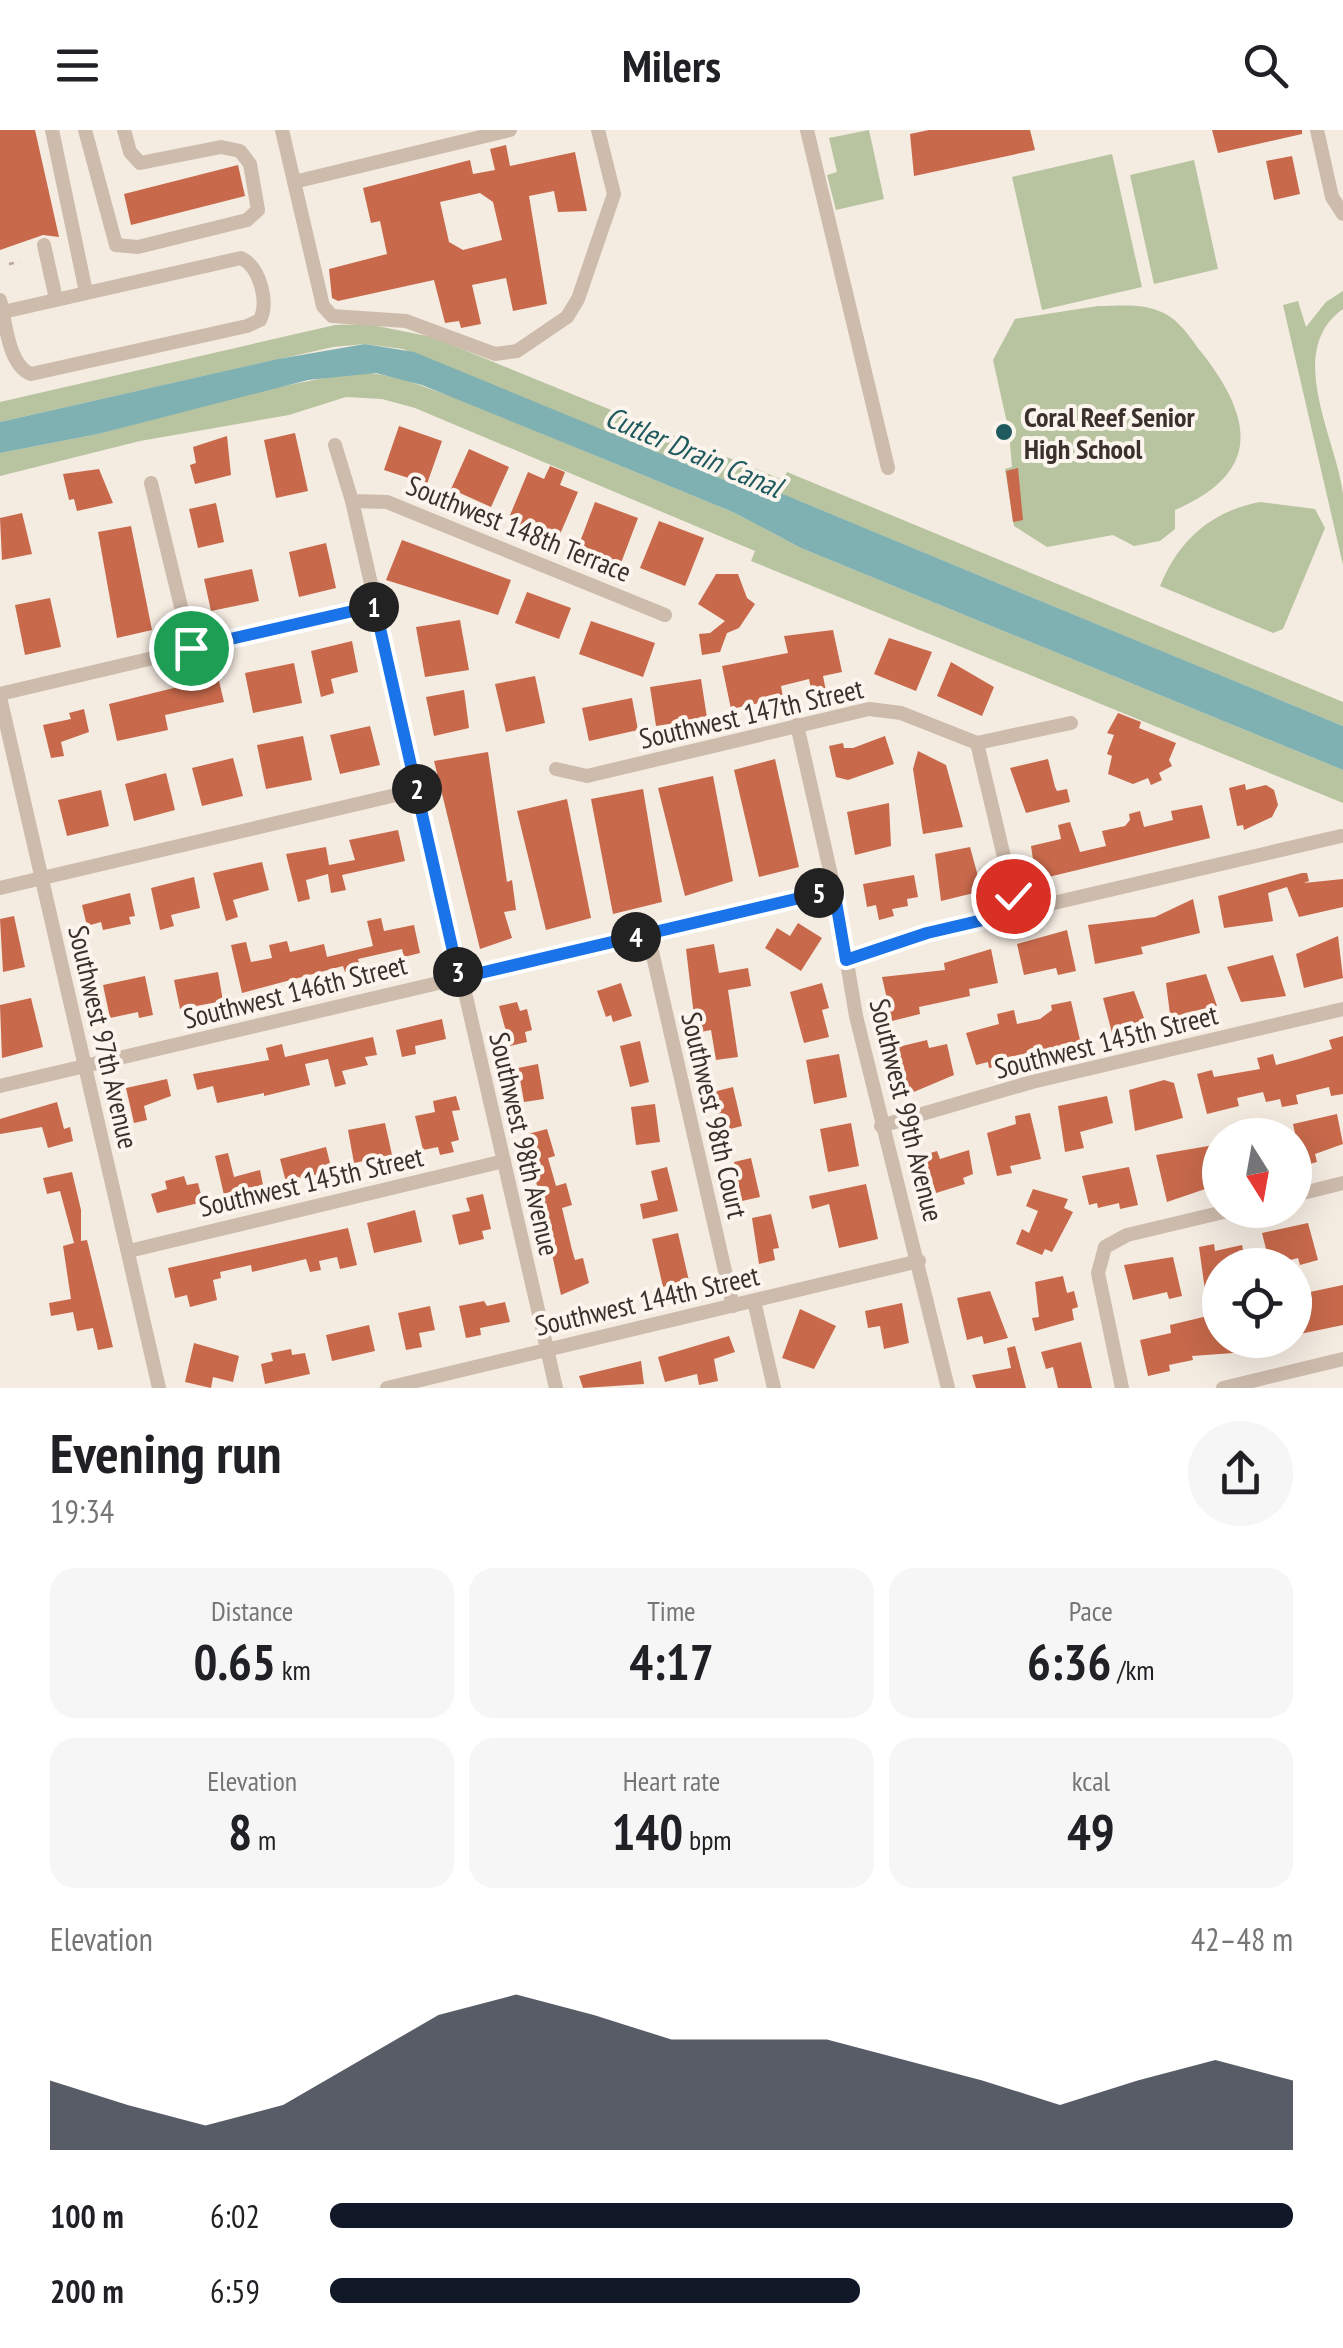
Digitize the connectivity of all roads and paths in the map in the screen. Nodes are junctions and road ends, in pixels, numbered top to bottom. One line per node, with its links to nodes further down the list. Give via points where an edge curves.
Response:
1 (52, 130): 14 (street)
2 (86, 130): 3 (street, via 116,244 138,247 247,220 258,210 250,164 240,151 222,147 140,164)
3 (124, 130)
4 (282, 130): 9 (street)
5 (510, 130): 9 (street)
6 (598, 130): 9 (street, via 614,194 578,300 567,316 517,351 495,354 406,321 332,316 322,306)
7 (808, 130): 18 (street)
8 (1317, 130): 10 (street, via 1328,183)
9 (294, 182)
10 (1343, 214)
11 (44, 245): 15 (street)
12 (18, 262): 13 (path)
13 (9, 264)
14 (86, 292): 15 (street); 16 (street, via 241,258 255,268 264,313 247,326 32,374 18,365)
15 (56, 299): 16 (street)
16 (2, 306)
17 (335, 445): 20 (street, Southwest 98th Avenue)
18 (888, 468)
19 (152, 482): 23 (street)
20 (352, 501): 21 (street, Southwest 98th Avenue); 22 (street, Southwest 148th Terrace, via 387,502)
21 (375, 606): 23 (street); 29 (street, Southwest 98th Avenue)
22 (665, 614)
23 (191, 648): 24 (street)
24 (0, 696): 31 (street, Southwest 97th Avenue)
25 (1072, 723): 27 (street)
26 (797, 725): 27 (street, Southwest 147th Street, via 884,709); 28 (street, Southwest 147th Street, via 587,776); 33 (street, Southwest 99th Avenue)
27 (977, 744): 34 (street)
28 (556, 769)
29 (417, 790): 31 (street); 37 (street, Southwest 98th Avenue)
30 (1341, 836): 34 (street)
31 (42, 879): 32 (street); 39 (street, Southwest 97th Avenue)
32 (0, 888)
33 (834, 890): 35 (street, Southwest 146th Street); 36 (street, Southwest 99th Avenue)
34 (1017, 912): 36 (street)
35 (648, 934): 37 (street, Southwest 146th Street); 49 (street, Southwest 98th Court)
36 (846, 960): 41 (street, Southwest 99th Avenue)
37 (459, 978): 39 (street, Southwest 146th Street); 42 (street, Southwest 98th Avenue)
38 (1343, 1009): 41 (street, Southwest 145th Street, via 1032,1082)
39 (86, 1067): 40 (street, Southwest 146th Street); 46 (street, Southwest 97th Avenue)
40 (0, 1086)
41 (882, 1126): 47 (street, Southwest 99th Avenue)
42 (504, 1161): 46 (street, Southwest 145th Street); 50 (street, Southwest 98th Avenue)
43 (1343, 1184): 44 (street)
44 (1312, 1191)
45 (1202, 1217): 57 (street, via 1127,1235 1099,1260)
46 (128, 1251): 52 (street, Southwest 97th Avenue)
47 (918, 1261): 48 (street, Southwest 144th Street); 56 (street, Southwest 99th Avenue)
48 (754, 1301): 49 (street, Southwest 144th Street); 55 (street)
49 (733, 1306): 50 (street, Southwest 144th Street)
50 (548, 1349): 53 (street, Southwest 144th Street); 54 (street, Southwest 98th Avenue)
51 (1343, 1359): 58 (street)
52 (159, 1388)
53 (387, 1388)
54 (556, 1388)
55 (774, 1388)
56 (948, 1388)
57 (1122, 1388)
58 (1223, 1388)

